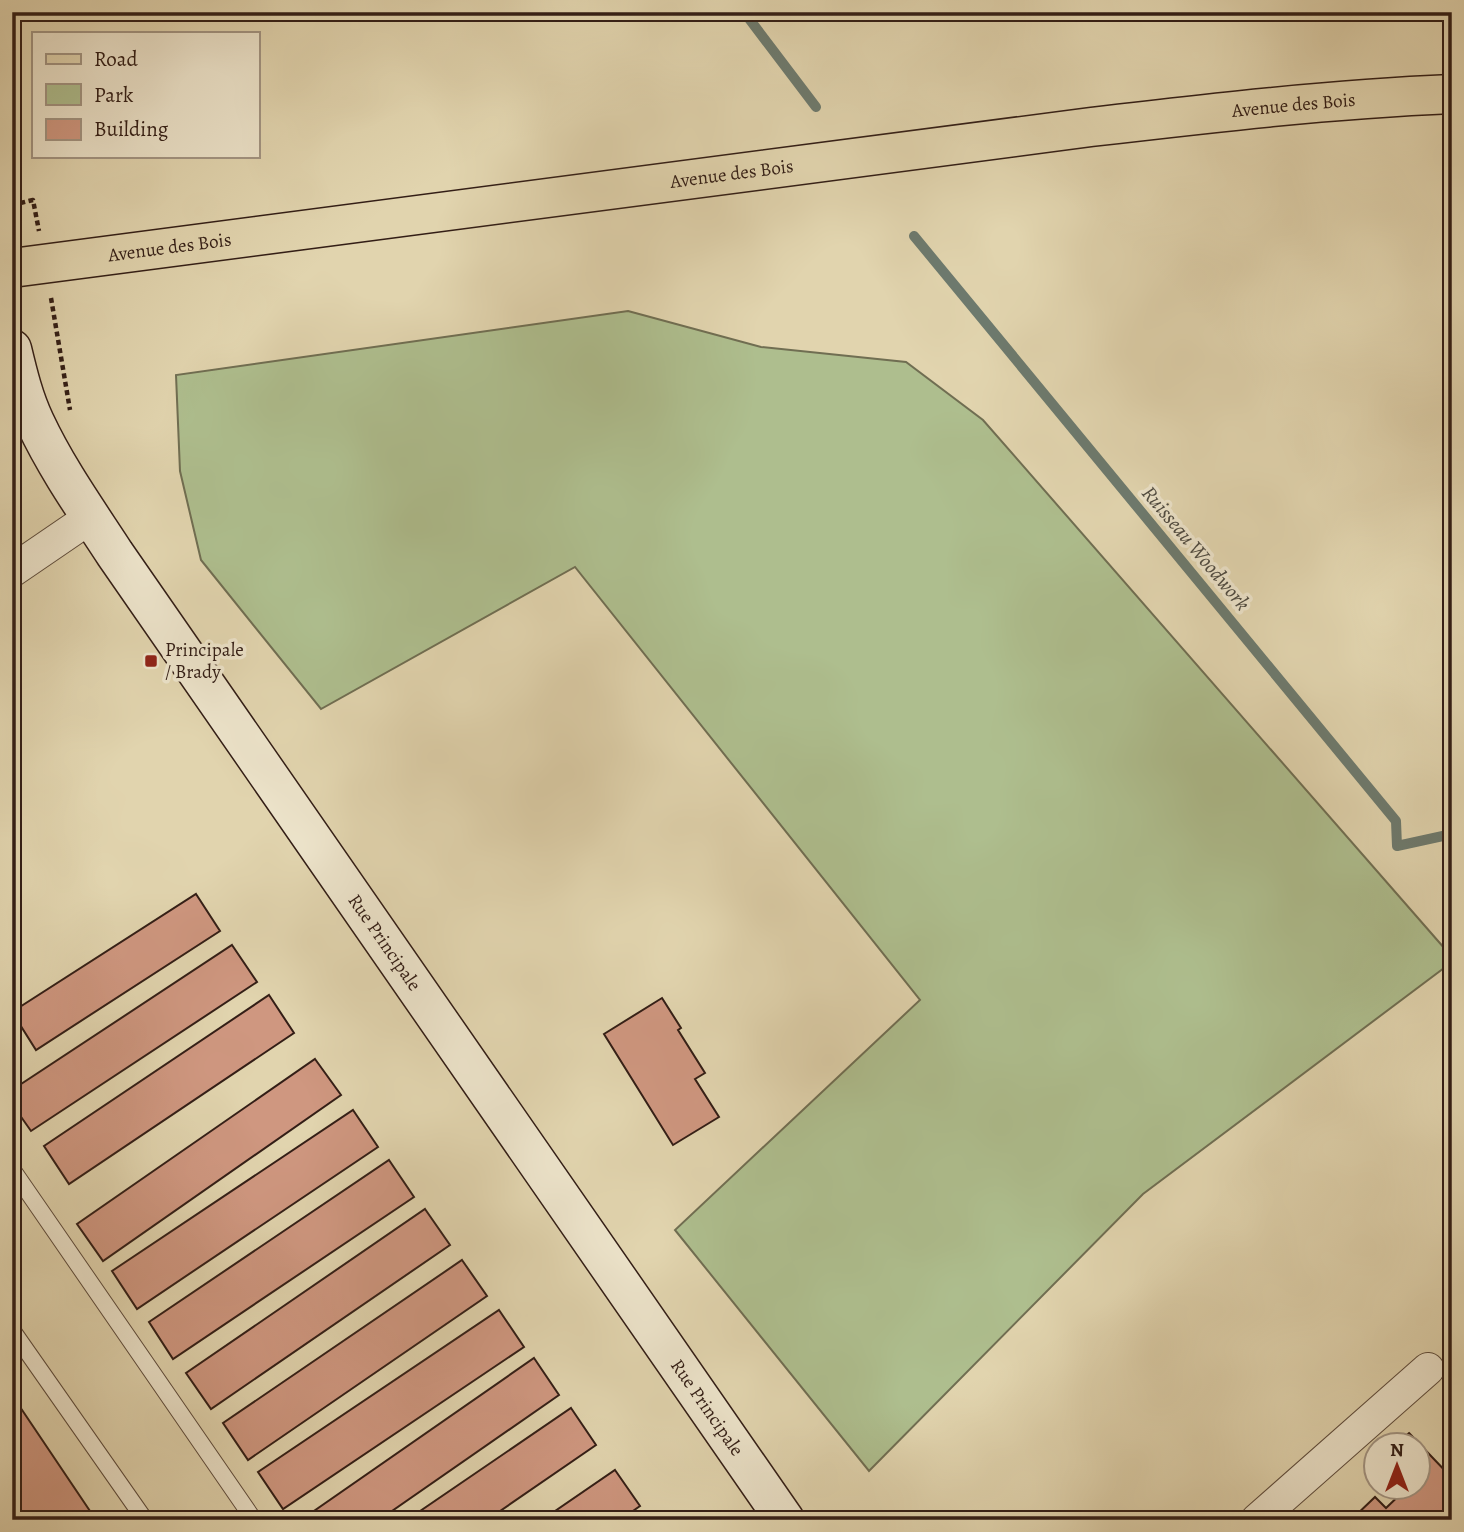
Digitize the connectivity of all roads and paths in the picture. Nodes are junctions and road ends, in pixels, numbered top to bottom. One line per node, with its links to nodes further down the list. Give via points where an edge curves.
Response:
1 (1452, 94): 4 (main road, Avenue des Bois, via 1312,103 1091,127)
2 (33, 200): 3 (path)
3 (12, 205)
4 (12, 268)
5 (12, 349): 6 (street, Rue Principale, via 34,421)
6 (91, 517): 7 (street); 13 (street, Rue Principale)
7 (12, 571)
8 (12, 1169): 12 (lane)
9 (12, 1330): 11 (lane)
10 (1428, 1369): 14 (street)
11 (145, 1520)
12 (254, 1520)
13 (785, 1520)
14 (1256, 1520)

